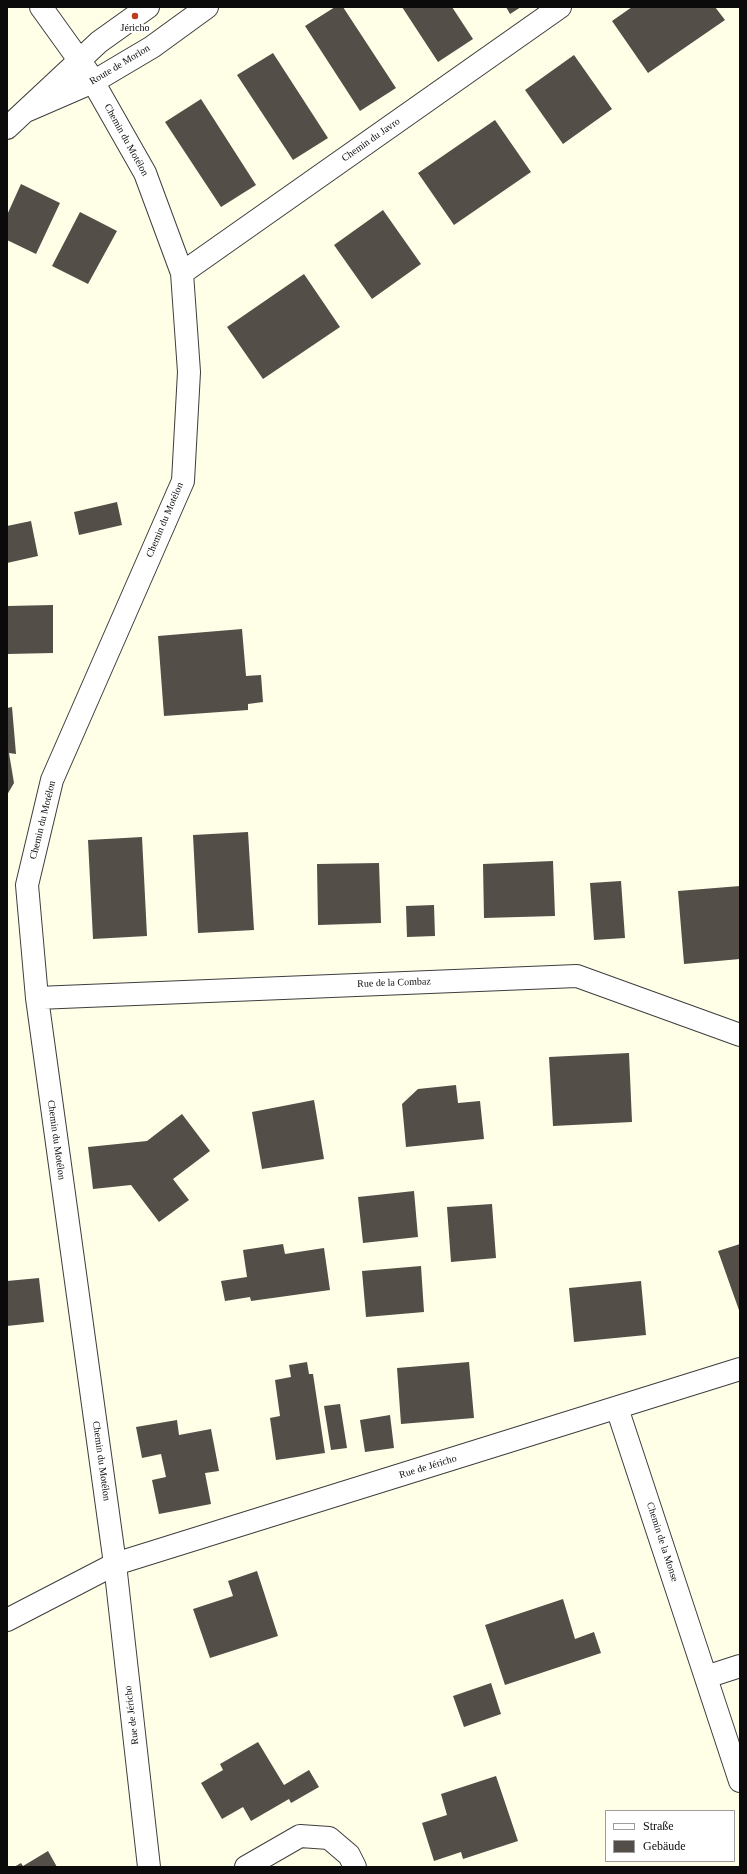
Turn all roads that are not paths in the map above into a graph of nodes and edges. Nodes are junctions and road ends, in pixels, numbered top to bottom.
1 (41, 7) edge
2 (148, 7) edge
3 (207, 7) edge
4 (560, 7) edge
5 (86, 71) junction
6 (7, 128) edge
7 (182, 273) junction
8 (37, 998) junction
9 (740, 1035) edge
10 (740, 1369) edge
11 (617, 1408) junction
12 (115, 1564) junction
13 (7, 1620) edge
14 (740, 1666) edge
15 (706, 1677) junction
16 (740, 1781) edge
17 (150, 1867) edge
18 (246, 1867) edge
19 (355, 1867) edge

1 - 5 street, Chemin du Motélon
2 - 5 street, Route de Morlon
3 - 5 street, Route de Morlon
4 - 7 street, Chemin du Javro
5 - 6 street, Route de Morlon
5 - 7 street, Chemin du Motélon
7 - 8 street, Chemin du Motélon
8 - 9 street, Rue de la Combaz
8 - 12 street, Chemin du Motélon
10 - 11 street, Rue de Jéricho
11 - 12 street, Rue de Jéricho
11 - 15 street, Chemin de la Monse
12 - 13 street, Rue de Jéricho
12 - 17 street, Rue de Jéricho
14 - 15 street
15 - 16 street, Chemin de la Monse
18 - 19 street

